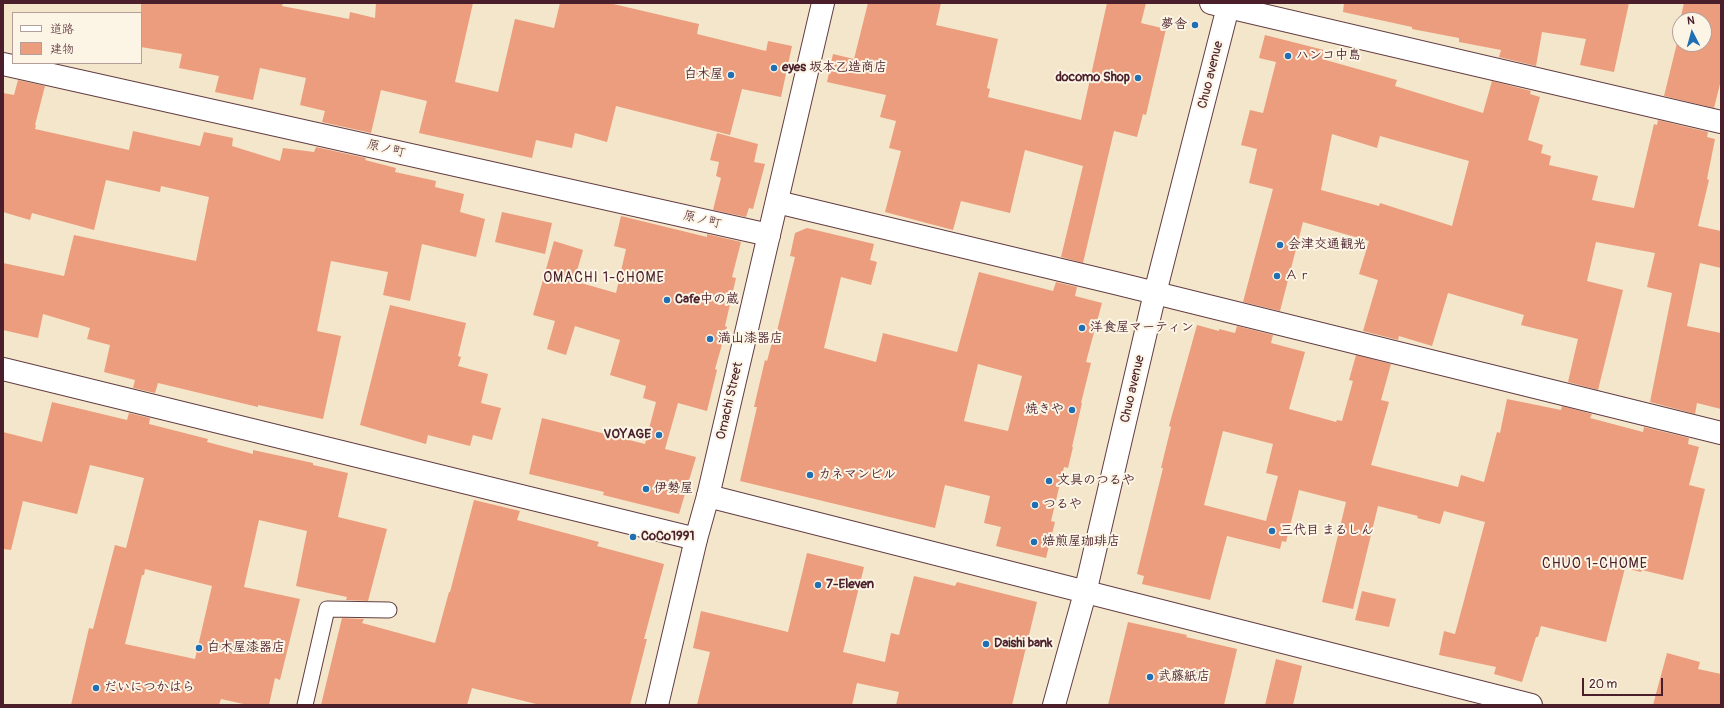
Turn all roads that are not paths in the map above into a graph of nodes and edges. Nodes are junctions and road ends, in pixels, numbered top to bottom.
1 (823, 3) edge
2 (1223, 4) edge
3 (3, 64) edge
4 (1721, 122) edge
5 (777, 202) junction
6 (769, 235) junction
7 (1155, 293) junction
8 (3, 369) edge
9 (1721, 433) edge
10 (708, 496) junction
11 (696, 538) junction
12 (1085, 593) junction
13 (389, 610) dead end
14 (305, 705) edge
15 (657, 705) edge
16 (1054, 705) edge
17 (1531, 705) edge

1 - 5 main road, Omachi Street
2 - 4 main road
2 - 7 main road, Chuo avenue
3 - 6 main road, 原ノ町
5 - 6 main road, Omachi Street
5 - 7 main road
6 - 10 main road, Omachi Street
7 - 9 main road
7 - 12 main road, Chuo avenue
8 - 11 main road
10 - 11 main road, Omachi Street
10 - 12 main road
11 - 15 main road, Omachi Street
12 - 16 main road, Chuo avenue
12 - 17 main road
13 - 14 lane

